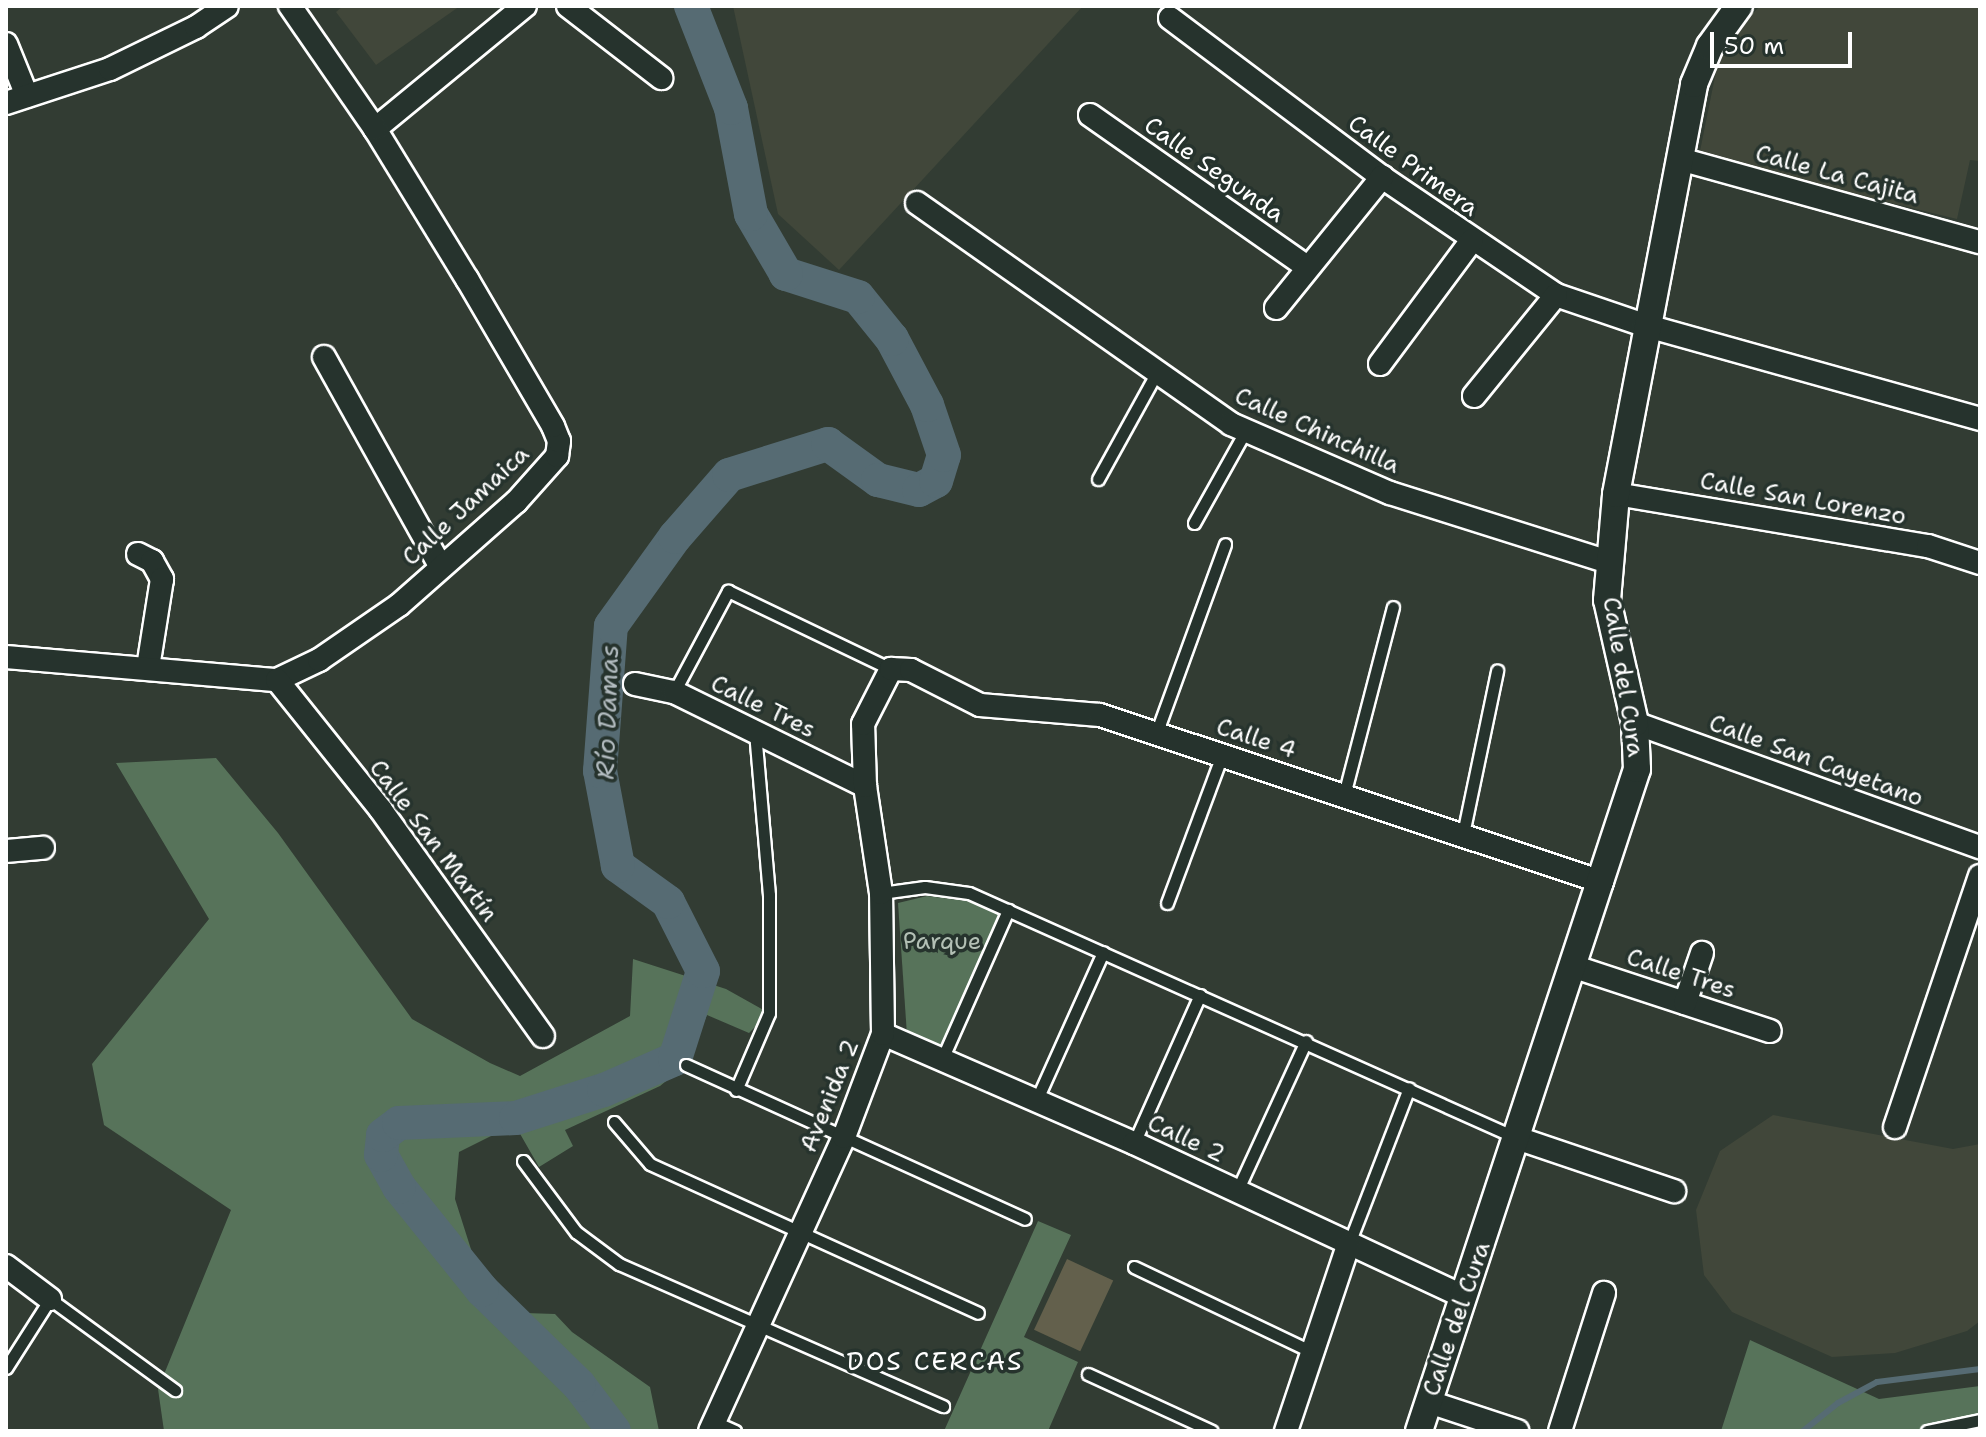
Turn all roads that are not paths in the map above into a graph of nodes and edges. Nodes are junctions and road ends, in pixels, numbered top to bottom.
1 (227, 6) edge
2 (290, 6) edge
3 (525, 6) edge
4 (568, 6) edge
5 (1728, 10) edge
6 (1170, 18) dead end
7 (6, 44) edge
8 (661, 78) dead end
9 (16, 100) edge
10 (1090, 115) dead end
11 (375, 129) junction
12 (1680, 159) junction
13 (1382, 177) junction
14 (917, 203) dead end
15 (1472, 240) junction
16 (1980, 242) edge
17 (1307, 267) junction
18 (1556, 295) junction
19 (1276, 308) dead end
20 (1644, 325) junction
21 (324, 357) dead end
22 (1380, 364) dead end
23 (1156, 374) junction
24 (1474, 396) dead end
25 (1980, 419) edge
26 (1246, 430) junction
27 (1098, 479) dead end
28 (1616, 494) junction
29 (1194, 523) dead end
30 (1225, 544) dead end
31 (138, 554) dead end
32 (1609, 562) junction
33 (1980, 563) edge
34 (441, 567) junction
35 (1393, 607) dead end
36 (6, 657) edge
37 (148, 667) junction
38 (891, 669) junction
39 (1497, 671) dead end
40 (277, 680) junction
41 (635, 684) dead end
42 (674, 692) junction
43 (1635, 723) junction
44 (755, 731) junction
45 (1156, 734) junction
46 (1222, 755) junction
47 (865, 786) junction
48 (1344, 795) junction
49 (1463, 834) junction
50 (1980, 847) edge
51 (43, 848) dead end
52 (6, 851) edge
53 (1980, 876) edge
54 (1602, 882) junction
55 (881, 893) junction
56 (1167, 903) dead end
57 (1008, 910) junction
58 (1103, 952) junction
59 (1702, 953) dead end
60 (1575, 967) junction
61 (1200, 995) junction
62 (1685, 1003) junction
63 (1770, 1031) dead end
64 (883, 1034) junction
65 (543, 1036) dead end
66 (1306, 1041) junction
67 (943, 1057) junction
68 (686, 1065) dead end
69 (1409, 1088) junction
70 (736, 1090) junction
71 (1037, 1099) junction
72 (614, 1122) dead end
73 (1895, 1127) dead end
74 (844, 1137) junction
75 (1517, 1138) junction
76 (1134, 1143) junction
77 (523, 1161) dead end
78 (1237, 1191) junction
79 (1674, 1191) dead end
80 (1025, 1219) dead end
81 (799, 1234) junction
82 (1348, 1246) junction
83 (6, 1266) edge
84 (1134, 1267) dead end
85 (1604, 1293) dead end
86 (1464, 1297) junction
87 (50, 1299) junction
88 (978, 1313) dead end
89 (759, 1326) junction
90 (1312, 1352) junction
91 (6, 1368) edge
92 (1088, 1374) dead end
93 (175, 1390) dead end
94 (1429, 1402) junction
95 (943, 1406) dead end
96 (1980, 1420) edge
97 (720, 1428) edge
98 (1212, 1431) edge
99 (1286, 1431) edge
100 (1419, 1431) edge
101 (1517, 1431) edge
102 (1560, 1431) edge
103 (1927, 1431) edge

1 - 9 street
2 - 11 street, Calle Jamaica
3 - 11 street
4 - 8 street
5 - 12 street, Calle del Cura
6 - 13 street, Calle Primera
7 - 9 street
10 - 17 street, Calle Segunda
11 - 34 street, Calle Jamaica
12 - 16 street, Calle La Cajita
12 - 20 street, Calle del Cura
13 - 15 street, Calle Primera
13 - 17 street
14 - 23 street, Calle Chinchilla
15 - 18 street, Calle Primera
15 - 22 street
17 - 19 street
18 - 20 street, Calle Primera
18 - 24 street
20 - 25 street
20 - 28 street, Calle del Cura
21 - 34 street
23 - 26 street, Calle Chinchilla
23 - 27 lane
26 - 29 lane
26 - 32 street, Calle Chinchilla
28 - 32 street, Calle del Cura
28 - 33 street, Calle San Lorenzo
30 - 45 lane
31 - 37 street
32 - 43 street, Calle del Cura
34 - 40 street, Calle Jamaica
35 - 48 lane
36 - 37 street
37 - 40 street
38 - 42 lane
38 - 45 street, Calle 4
38 - 47 street, Avenida 2
39 - 49 lane
40 - 65 street, Calle San Martín
41 - 42 street, Calle Tres
42 - 44 street, Calle Tres
43 - 50 street, Calle San Cayetano
43 - 54 street, Calle del Cura
44 - 47 street, Calle Tres
44 - 70 lane
45 - 46 street, Calle 4
46 - 48 street, Calle 4
46 - 56 lane
47 - 55 street, Avenida 2
48 - 49 street, Calle 4
49 - 54 street, Calle 4
51 - 52 street
53 - 73 street
54 - 60 street, Calle del Cura
55 - 57 lane
55 - 64 street, Avenida 2
57 - 58 lane
57 - 67 lane
58 - 61 lane
58 - 71 lane
59 - 62 street
60 - 62 street, Calle Tres
60 - 75 street, Calle del Cura
61 - 66 lane
61 - 76 lane
62 - 63 street, Calle Tres
64 - 67 street, Calle 2
64 - 74 street, Avenida 2
66 - 69 lane
66 - 78 lane
67 - 71 street, Calle 2
68 - 70 lane
69 - 75 lane
69 - 82 lane
70 - 74 lane
71 - 76 street, Calle 2
72 - 81 lane
74 - 80 lane
74 - 81 street, Avenida 2
75 - 79 street
75 - 86 street, Calle del Cura
76 - 78 street, Calle 2
77 - 89 lane
78 - 82 street, Calle 2
81 - 88 lane
81 - 89 street, Avenida 2
82 - 86 street, Calle 2
82 - 90 street
83 - 87 street
84 - 90 lane
85 - 102 street
86 - 94 street, Calle del Cura
87 - 91 lane
87 - 93 lane
89 - 95 lane
89 - 97 street, Avenida 2
90 - 99 street
92 - 98 lane
94 - 100 street, Calle del Cura
94 - 101 street
96 - 103 lane

